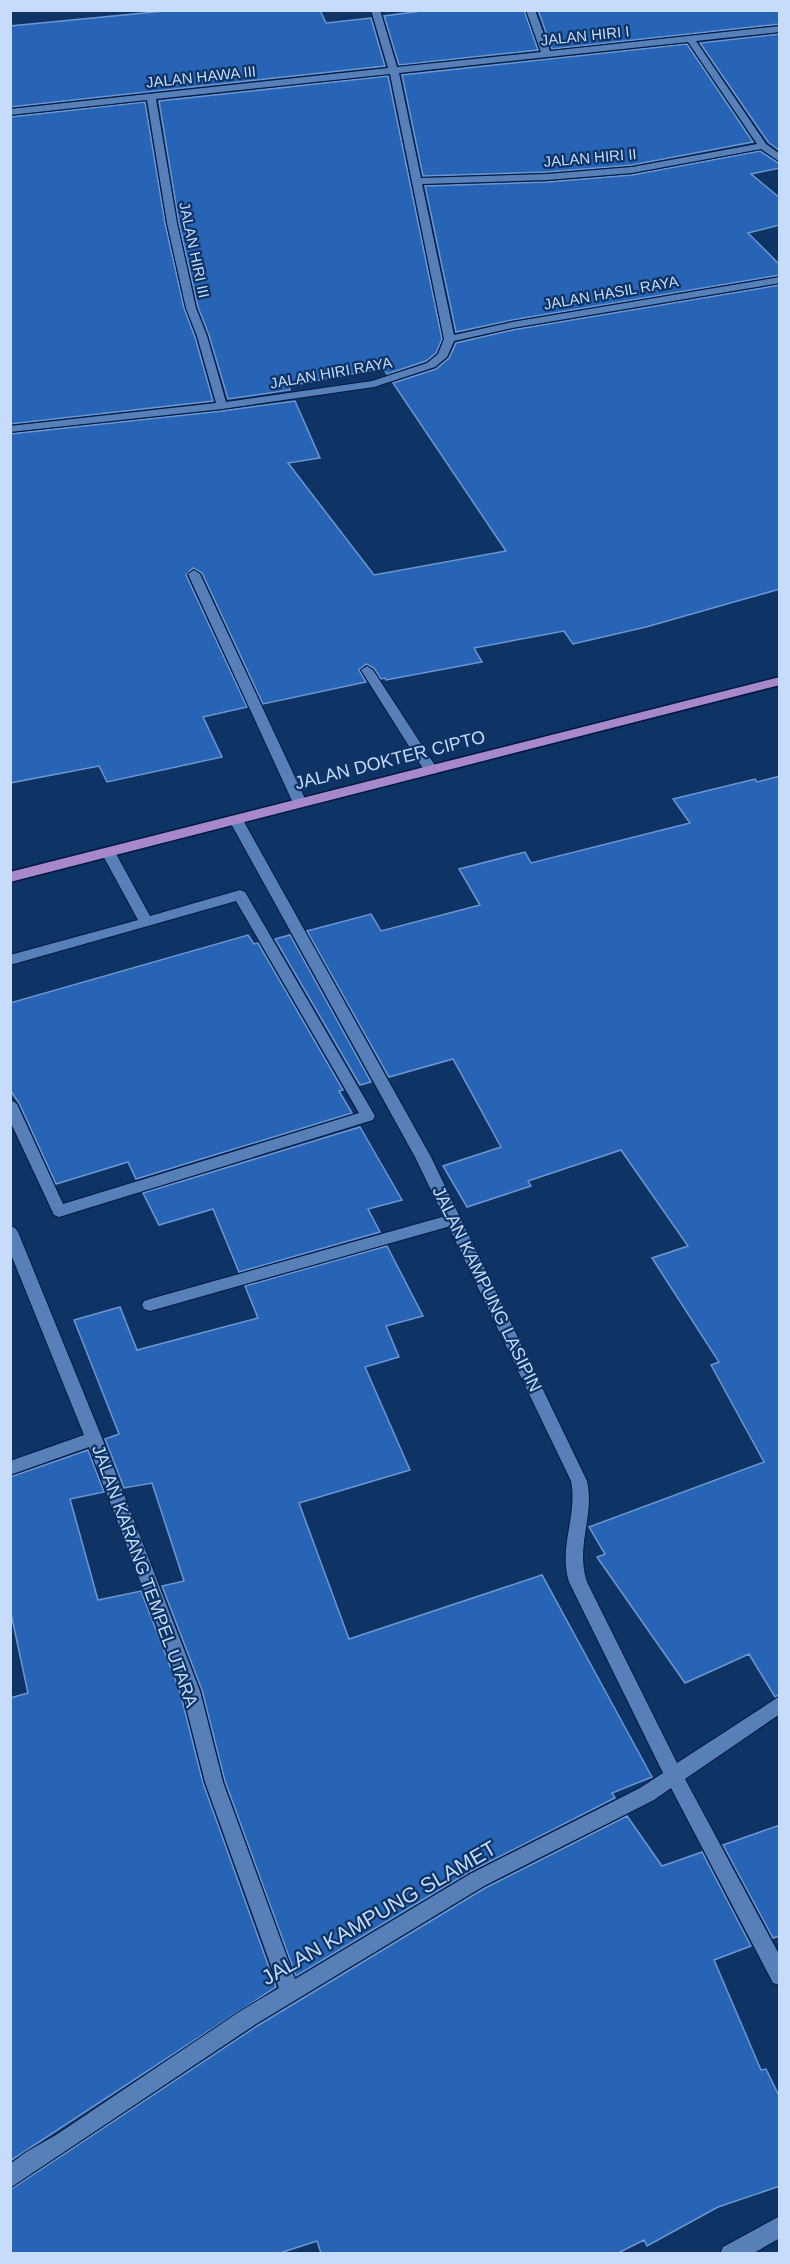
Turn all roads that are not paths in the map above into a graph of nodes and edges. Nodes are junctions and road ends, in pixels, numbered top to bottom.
1 (375, 10) edge
2 (530, 10) edge
3 (780, 29) edge
4 (691, 40) junction
5 (546, 54) junction
6 (394, 72) junction
7 (150, 97) junction
8 (10, 112) edge
9 (763, 146) junction
10 (780, 159) edge
11 (417, 181) junction
12 (780, 280) edge
13 (449, 339) junction
14 (222, 406) junction
15 (10, 429) edge
16 (194, 574) dead end
17 (368, 670) dead end
18 (780, 681) edge
19 (430, 770) junction
20 (300, 803) junction
21 (236, 820) junction
22 (108, 852) junction
23 (10, 877) edge
24 (146, 922) junction
25 (10, 960) edge
26 (10, 1104) edge
27 (453, 1220) junction
28 (10, 1232) edge
29 (150, 1305) dead end
30 (94, 1438) junction
31 (10, 1468) edge
32 (780, 1704) edge
33 (674, 1776) junction
34 (780, 1976) edge
35 (290, 1992) junction
36 (10, 2178) edge
37 (780, 2226) edge
38 (730, 2253) edge

1 - 6 street
2 - 5 street
3 - 4 street, JALAN HIRI I
4 - 5 street, JALAN HIRI I
4 - 9 street
5 - 6 street, JALAN HIRI I
6 - 7 street, JALAN HAWA III
6 - 11 street
7 - 8 street, JALAN HAWA III
7 - 14 street, JALAN HIRI III
9 - 10 street
9 - 11 street, JALAN HIRI II
11 - 13 street
12 - 13 street, JALAN HASIL RAYA
13 - 14 street, JALAN HIRI RAYA
14 - 15 street, JALAN HIRI RAYA
16 - 20 street
17 - 19 street
18 - 19 highway, JALAN DOKTER CIPTO
19 - 20 highway, JALAN DOKTER CIPTO
20 - 21 highway, JALAN DOKTER CIPTO
21 - 22 highway, JALAN DOKTER CIPTO
21 - 27 street, JALAN KAMPUNG LASIPIN
22 - 23 highway, JALAN DOKTER CIPTO
22 - 24 street
24 - 25 street
24 - 26 street
27 - 29 street
27 - 33 street, JALAN KAMPUNG LASIPIN
28 - 30 street, JALAN KARANG TEMPEL UTARA
30 - 31 street
30 - 35 street, JALAN KARANG TEMPEL UTARA
32 - 33 street, JALAN KAMPUNG SLAMET
33 - 34 street, JALAN KAMPUNG LASIPIN
33 - 35 street, JALAN KAMPUNG SLAMET
35 - 36 street, JALAN KAMPUNG SLAMET
37 - 38 street

